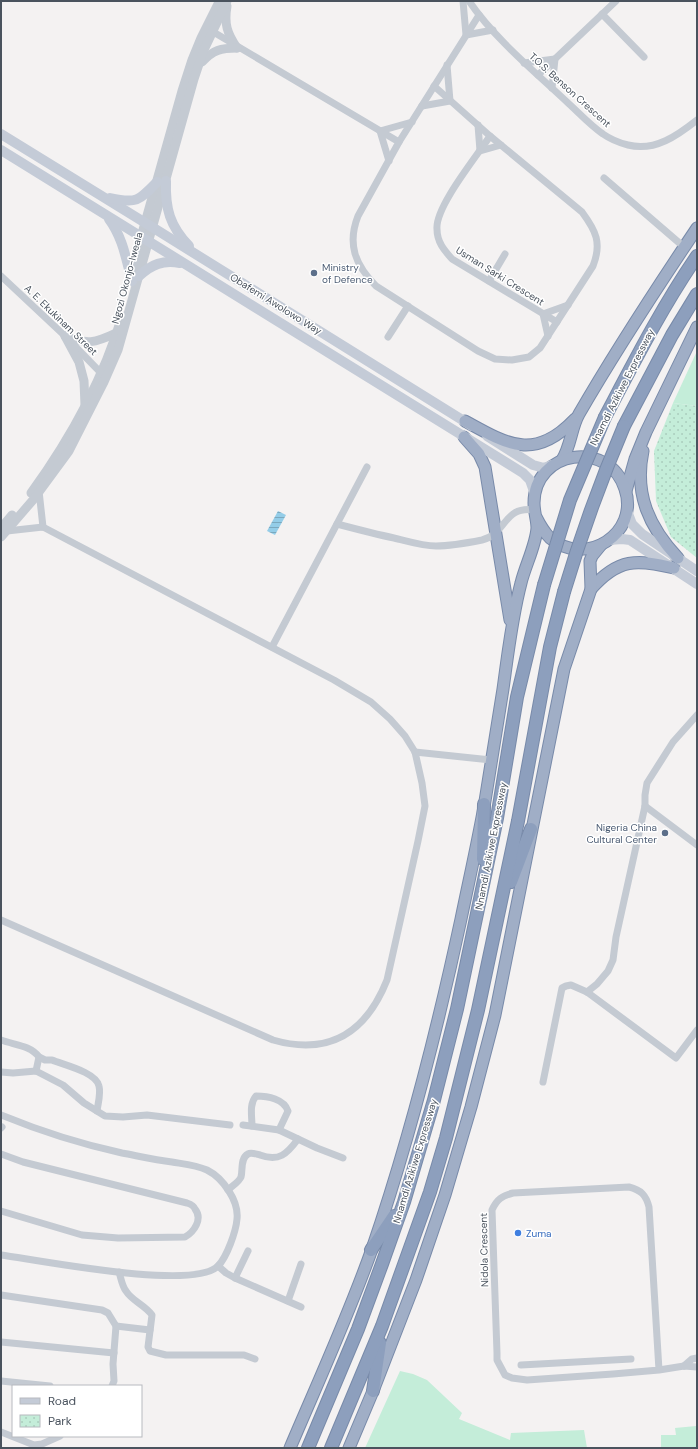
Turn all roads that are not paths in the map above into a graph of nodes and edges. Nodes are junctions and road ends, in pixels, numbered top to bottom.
1 (220, 1) edge
2 (227, 1) edge
3 (463, 1) edge
4 (470, 1) edge
5 (616, 1) edge
6 (602, 14) junction
7 (479, 15) junction
8 (209, 30) junction
9 (493, 30) junction
10 (466, 35) junction
11 (238, 48) junction
12 (644, 57) dead end
13 (555, 58) junction
14 (524, 63) junction
15 (447, 65) junction
16 (198, 67) junction
17 (538, 75) junction
18 (434, 86) junction
19 (552, 88) junction
20 (450, 101) junction
21 (422, 106) junction
22 (697, 120) edge
23 (412, 122) junction
24 (478, 125) junction
25 (380, 131) junction
26 (1, 134) edge
27 (490, 136) junction
28 (399, 142) junction
29 (501, 145) junction
30 (1, 150) edge
31 (480, 151) junction
32 (389, 161) junction
33 (604, 178) dead end
34 (161, 182) junction
35 (102, 196) junction
36 (105, 215) junction
37 (149, 225) junction
38 (697, 228) edge
39 (145, 239) junction
40 (684, 247) junction
41 (505, 254) dead end
42 (197, 255) junction
43 (697, 256) edge
44 (184, 264) junction
45 (1, 276) edge
46 (135, 279) junction
47 (489, 281) junction
48 (697, 294) edge
49 (568, 305) junction
50 (408, 306) junction
51 (543, 314) junction
52 (558, 322) junction
53 (697, 327) edge
54 (116, 333) junction
55 (65, 336) junction
56 (548, 336) junction
57 (388, 337) dead end
58 (103, 375) junction
59 (85, 406) junction
60 (578, 416) junction
61 (465, 421) junction
62 (646, 432) junction
63 (464, 437) junction
64 (562, 460) junction
65 (552, 466) junction
66 (367, 468) dead end
67 (39, 491) junction
68 (626, 491) junction
69 (535, 494) junction
70 (627, 511) junction
71 (535, 513) junction
72 (337, 524) junction
73 (43, 527) junction
74 (3, 532) edge
75 (496, 533) junction
76 (605, 543) junction
77 (676, 563) junction
78 (697, 571) edge
79 (697, 584) edge
80 (591, 589) junction
81 (510, 641) junction
82 (272, 647) junction
83 (697, 715) edge
84 (415, 752) junction
85 (491, 760) junction
86 (484, 804) junction
87 (645, 806) junction
88 (531, 829) junction
89 (697, 845) edge
90 (482, 892) junction
91 (499, 915) junction
92 (1, 920) edge
93 (587, 992) junction
94 (697, 1030) edge
95 (1, 1040) edge
96 (39, 1057) junction
97 (36, 1071) junction
98 (1, 1072) edge
99 (543, 1082) dead end
100 (97, 1111) junction
101 (1, 1115) edge
102 (230, 1125) dead end
103 (243, 1125) dead end
104 (252, 1126) junction
105 (278, 1130) junction
106 (298, 1139) junction
107 (1, 1154) edge
108 (343, 1158) dead end
109 (228, 1190) junction
110 (404, 1202) junction
111 (1, 1211) edge
112 (371, 1250) junction
113 (248, 1251) dead end
114 (1, 1255) edge
115 (301, 1264) dead end
116 (218, 1266) junction
117 (119, 1272) junction
118 (235, 1278) junction
119 (1, 1295) edge
120 (288, 1301) junction
121 (300, 1307) dead end
122 (116, 1326) junction
123 (382, 1326) junction
124 (150, 1330) junction
125 (1, 1342) edge
126 (114, 1353) junction
127 (697, 1358) edge
128 (255, 1359) dead end
129 (631, 1359) dead end
130 (612, 1361) junction
131 (521, 1365) dead end
132 (541, 1365) junction
133 (684, 1366) junction
134 (697, 1367) edge
135 (659, 1370) junction
136 (614, 1374) junction
137 (541, 1378) junction
138 (1, 1381) edge
139 (40, 1385) edge
140 (112, 1385) edge
141 (373, 1392) junction
142 (1, 1432) edge
143 (12, 1436) edge
144 (14, 1437) edge
145 (58, 1437) edge
146 (290, 1448) edge
147 (308, 1448) edge
148 (331, 1448) edge
149 (349, 1448) edge

1 - 8 street, Ngozi Okonjo-Iweala
2 - 8 street, Ngozi Okonjo-Iweala
2 - 11 street
3 - 10 street
4 - 7 street, T.O.S. Benson Crescent
5 - 6 street
6 - 12 street
6 - 13 street
7 - 9 street, T.O.S. Benson Crescent
7 - 10 street
8 - 11 street
8 - 16 street, Ngozi Okonjo-Iweala
8 - 34 street, Ngozi Okonjo-Iweala
9 - 10 street
9 - 14 street, T.O.S. Benson Crescent
10 - 15 street
11 - 16 street
11 - 25 street
13 - 14 street
13 - 17 street
13 - 19 street
14 - 17 street, T.O.S. Benson Crescent
15 - 18 street
15 - 20 street
16 - 34 street, Ngozi Okonjo-Iweala
17 - 19 street, T.O.S. Benson Crescent
18 - 20 street
18 - 21 street
19 - 22 street, T.O.S. Benson Crescent
20 - 21 street
20 - 24 street
21 - 23 street
23 - 25 street
23 - 28 street
24 - 27 street
24 - 31 street
25 - 28 street
25 - 32 street
26 - 35 main road, Obafemi Awolowo Way
27 - 29 street
27 - 31 street, Usman Sarki Crescent
28 - 32 street
29 - 31 street
29 - 49 street
30 - 36 main road, Obafemi Awolowo Way
31 - 47 street, Usman Sarki Crescent
32 - 50 street
33 - 40 street
34 - 35 main road
34 - 37 street, Ngozi Okonjo-Iweala
34 - 42 main road
35 - 37 main road, Obafemi Awolowo Way
36 - 39 main road, Obafemi Awolowo Way
36 - 46 main road
37 - 39 street, Ngozi Okonjo-Iweala
37 - 42 main road, Obafemi Awolowo Way
38 - 40 highway, Nnamdi Azikiwe Expressway
39 - 44 main road, Obafemi Awolowo Way
39 - 46 street, Ngozi Okonjo-Iweala
40 - 60 highway, Nnamdi Azikiwe Expressway
41 - 47 street
42 - 61 main road, Obafemi Awolowo Way
43 - 90 highway, Nnamdi Azikiwe Expressway, bridge
44 - 46 main road
44 - 63 main road, Obafemi Awolowo Way
45 - 55 street, A. E. Ekukinam Street
46 - 54 street, Ngozi Okonjo-Iweala
46 - 58 street, Ngozi Okonjo-Iweala
47 - 51 street, Usman Sarki Crescent
48 - 91 highway, Nnamdi Azikiwe Expressway, bridge
49 - 51 street
49 - 52 street
50 - 56 street
50 - 57 street
51 - 52 street, Usman Sarki Crescent
51 - 56 street
52 - 56 street
53 - 62 highway
54 - 55 street
54 - 58 street, Ngozi Okonjo-Iweala
55 - 58 street, A. E. Ekukinam Street
55 - 59 street
58 - 59 street, Ngozi Okonjo-Iweala
58 - 67 street, Ngozi Okonjo-Iweala
59 - 74 street, Ngozi Okonjo-Iweala
60 - 61 highway
60 - 64 highway, Nnamdi Azikiwe Expressway
61 - 65 main road, Obafemi Awolowo Way
62 - 68 highway
62 - 77 highway
63 - 69 main road, Obafemi Awolowo Way
63 - 75 highway
64 - 65 highway
64 - 68 highway
65 - 69 highway
66 - 72 street
67 - 73 street
67 - 74 street, Ngozi Okonjo-Iweala
68 - 70 highway
69 - 71 highway
70 - 76 highway
70 - 77 main road
71 - 75 street
71 - 76 highway
71 - 81 highway, Nnamdi Azikiwe Expressway
72 - 75 street
72 - 82 street
73 - 74 street
73 - 82 street
75 - 81 highway
76 - 77 main road
76 - 80 highway
77 - 78 main road
77 - 79 main road
77 - 80 highway
80 - 88 highway
81 - 85 highway, Nnamdi Azikiwe Expressway
82 - 84 street
83 - 87 street
84 - 85 street
84 - 92 street
85 - 86 highway, Nnamdi Azikiwe Expressway
86 - 90 highway
86 - 112 highway, Nnamdi Azikiwe Expressway
87 - 89 street
87 - 93 street
88 - 91 highway
88 - 141 highway
90 - 110 highway, Nnamdi Azikiwe Expressway
91 - 123 highway, Nnamdi Azikiwe Expressway
93 - 94 street
93 - 99 street
95 - 96 street
96 - 97 street
96 - 100 street
97 - 98 street
97 - 100 street
100 - 102 street
101 - 109 street
103 - 104 street
104 - 105 street
104 - 105 street
105 - 106 street
106 - 108 street
106 - 109 street
107 - 111 street
109 - 116 street
110 - 112 highway
110 - 147 highway, Nnamdi Azikiwe Expressway
112 - 146 highway, Nnamdi Azikiwe Expressway
113 - 118 street
114 - 117 street
115 - 120 street
116 - 117 street
116 - 118 street
117 - 124 street
118 - 120 street
119 - 122 street
120 - 121 street
122 - 124 street
122 - 126 street
123 - 141 highway
123 - 148 highway, Nnamdi Azikiwe Expressway
124 - 128 street
125 - 126 street
126 - 140 street
127 - 133 street
129 - 130 street
130 - 132 street
130 - 136 street
131 - 132 street
132 - 137 street
133 - 134 street
133 - 135 street, Nidola Crescent
135 - 136 street, Nidola Crescent
135 - 137 street, Nidola Crescent
136 - 137 street, Nidola Crescent
138 - 139 street
141 - 149 highway
142 - 143 street
144 - 145 street

